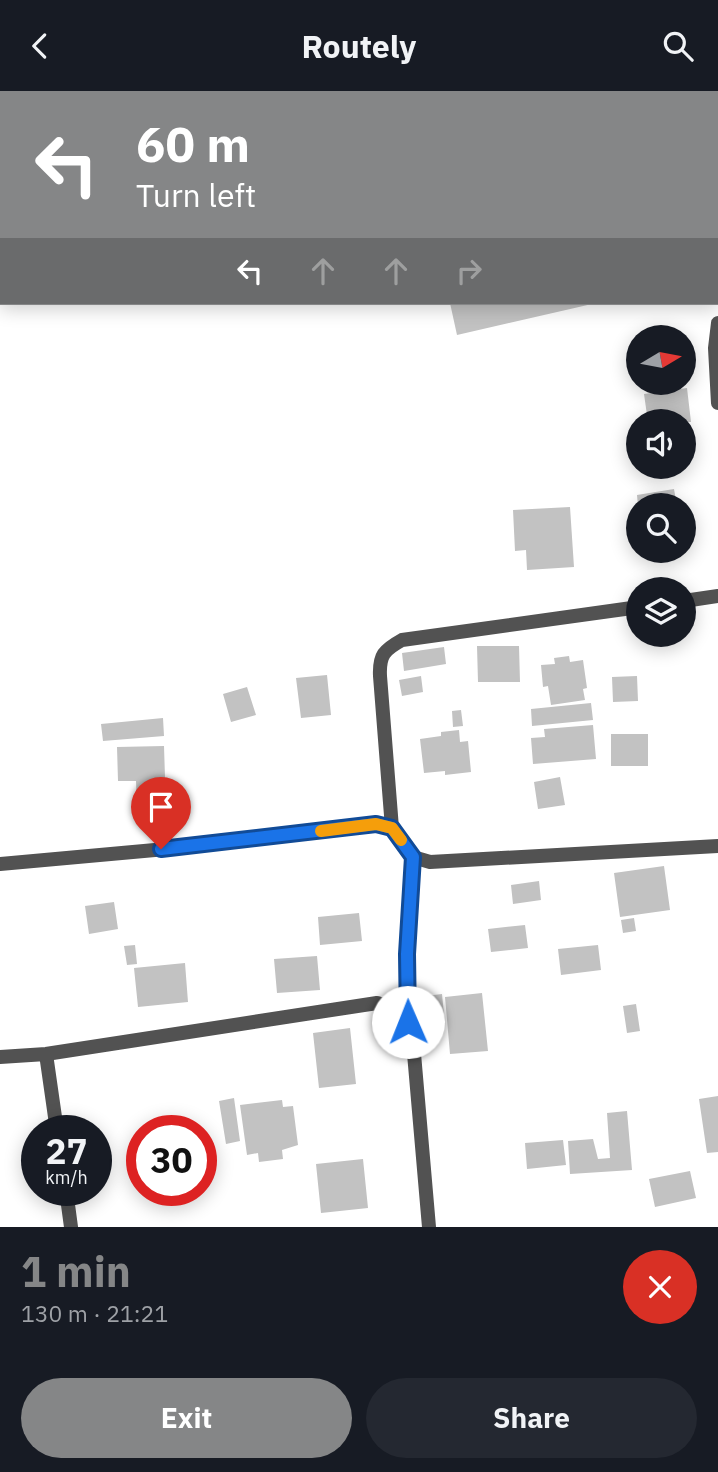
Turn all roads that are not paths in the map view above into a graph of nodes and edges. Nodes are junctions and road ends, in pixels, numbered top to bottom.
1 (718, 323) edge
2 (718, 403) edge
3 (718, 596) edge
4 (696, 599) edge
5 (626, 609) edge
6 (392, 828) junction
7 (718, 846) edge
8 (413, 857) junction
9 (0, 864) edge
10 (408, 1022) junction
11 (46, 1054) junction
12 (0, 1057) edge
13 (55, 1115) edge
14 (68, 1206) edge
15 (71, 1227) edge
16 (429, 1227) edge

1 - 2 street
3 - 4 street
5 - 6 street
6 - 8 street
6 - 9 street
7 - 8 street
8 - 10 street
10 - 11 street
10 - 16 street
11 - 12 street
11 - 13 street
14 - 15 street

